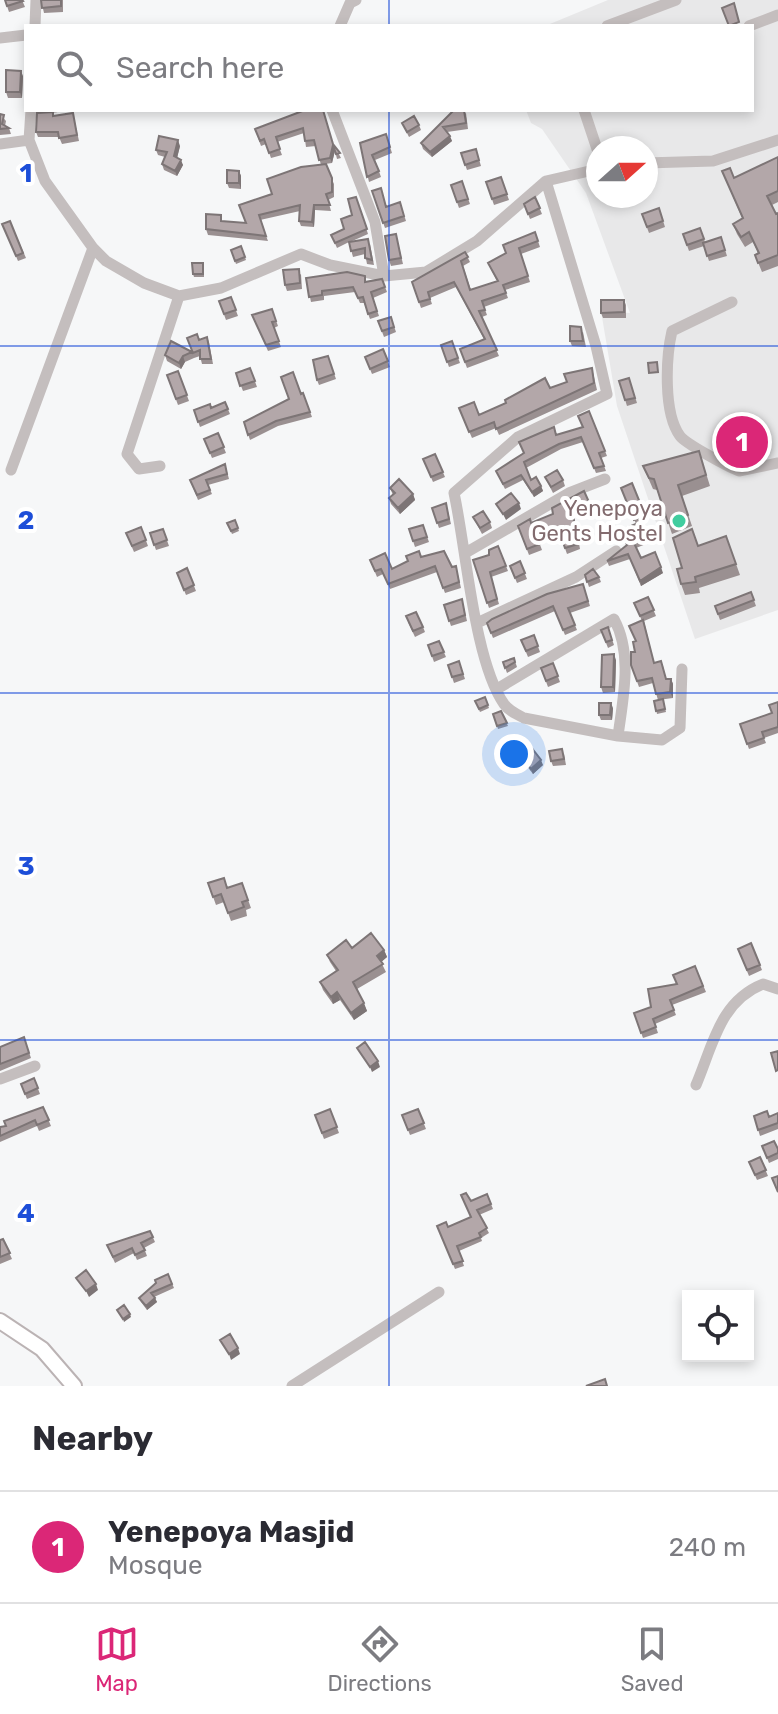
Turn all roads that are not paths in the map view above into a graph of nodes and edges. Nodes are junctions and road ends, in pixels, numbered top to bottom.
1 (36, 0) edge
2 (356, 0) edge
3 (676, 0) edge
4 (778, 15) edge
5 (35, 24) edge
6 (341, 24) edge
7 (612, 24) edge
8 (754, 24) edge
9 (24, 35) edge
10 (0, 38) edge
11 (31, 112) edge
12 (333, 112) edge
13 (585, 112) edge
14 (593, 136) edge
15 (29, 140) junction
16 (778, 140) edge
17 (0, 144) edge
18 (658, 163) edge
19 (586, 172) edge
20 (546, 181) junction
21 (93, 248) junction
22 (384, 276) junction
23 (179, 296) junction
24 (732, 302) dead end
25 (778, 463) edge
26 (160, 466) dead end
27 (11, 470) dead end
28 (605, 479) dead end
29 (616, 551) edge
30 (467, 552) junction
31 (477, 623) junction
32 (682, 669) dead end
33 (497, 689) junction
34 (618, 736) junction
35 (778, 989) edge
36 (35, 1066) dead end
37 (0, 1079) edge
38 (696, 1085) dead end
39 (439, 1292) dead end
40 (0, 1321) edge
41 (74, 1386) edge
42 (292, 1386) edge

1 - 5 street
2 - 6 street
3 - 7 street
4 - 8 street
9 - 10 street
11 - 15 street
12 - 22 street
13 - 14 street
15 - 17 street
15 - 21 street
16 - 18 street
19 - 20 street
20 - 22 street
20 - 30 street
21 - 23 street
21 - 27 street
22 - 23 street
23 - 26 street
24 - 25 street
28 - 30 street
29 - 31 street
30 - 31 street
31 - 33 street
32 - 34 street
33 - 34 street
33 - 34 street
35 - 38 street
36 - 37 street
39 - 42 street
40 - 41 main road

